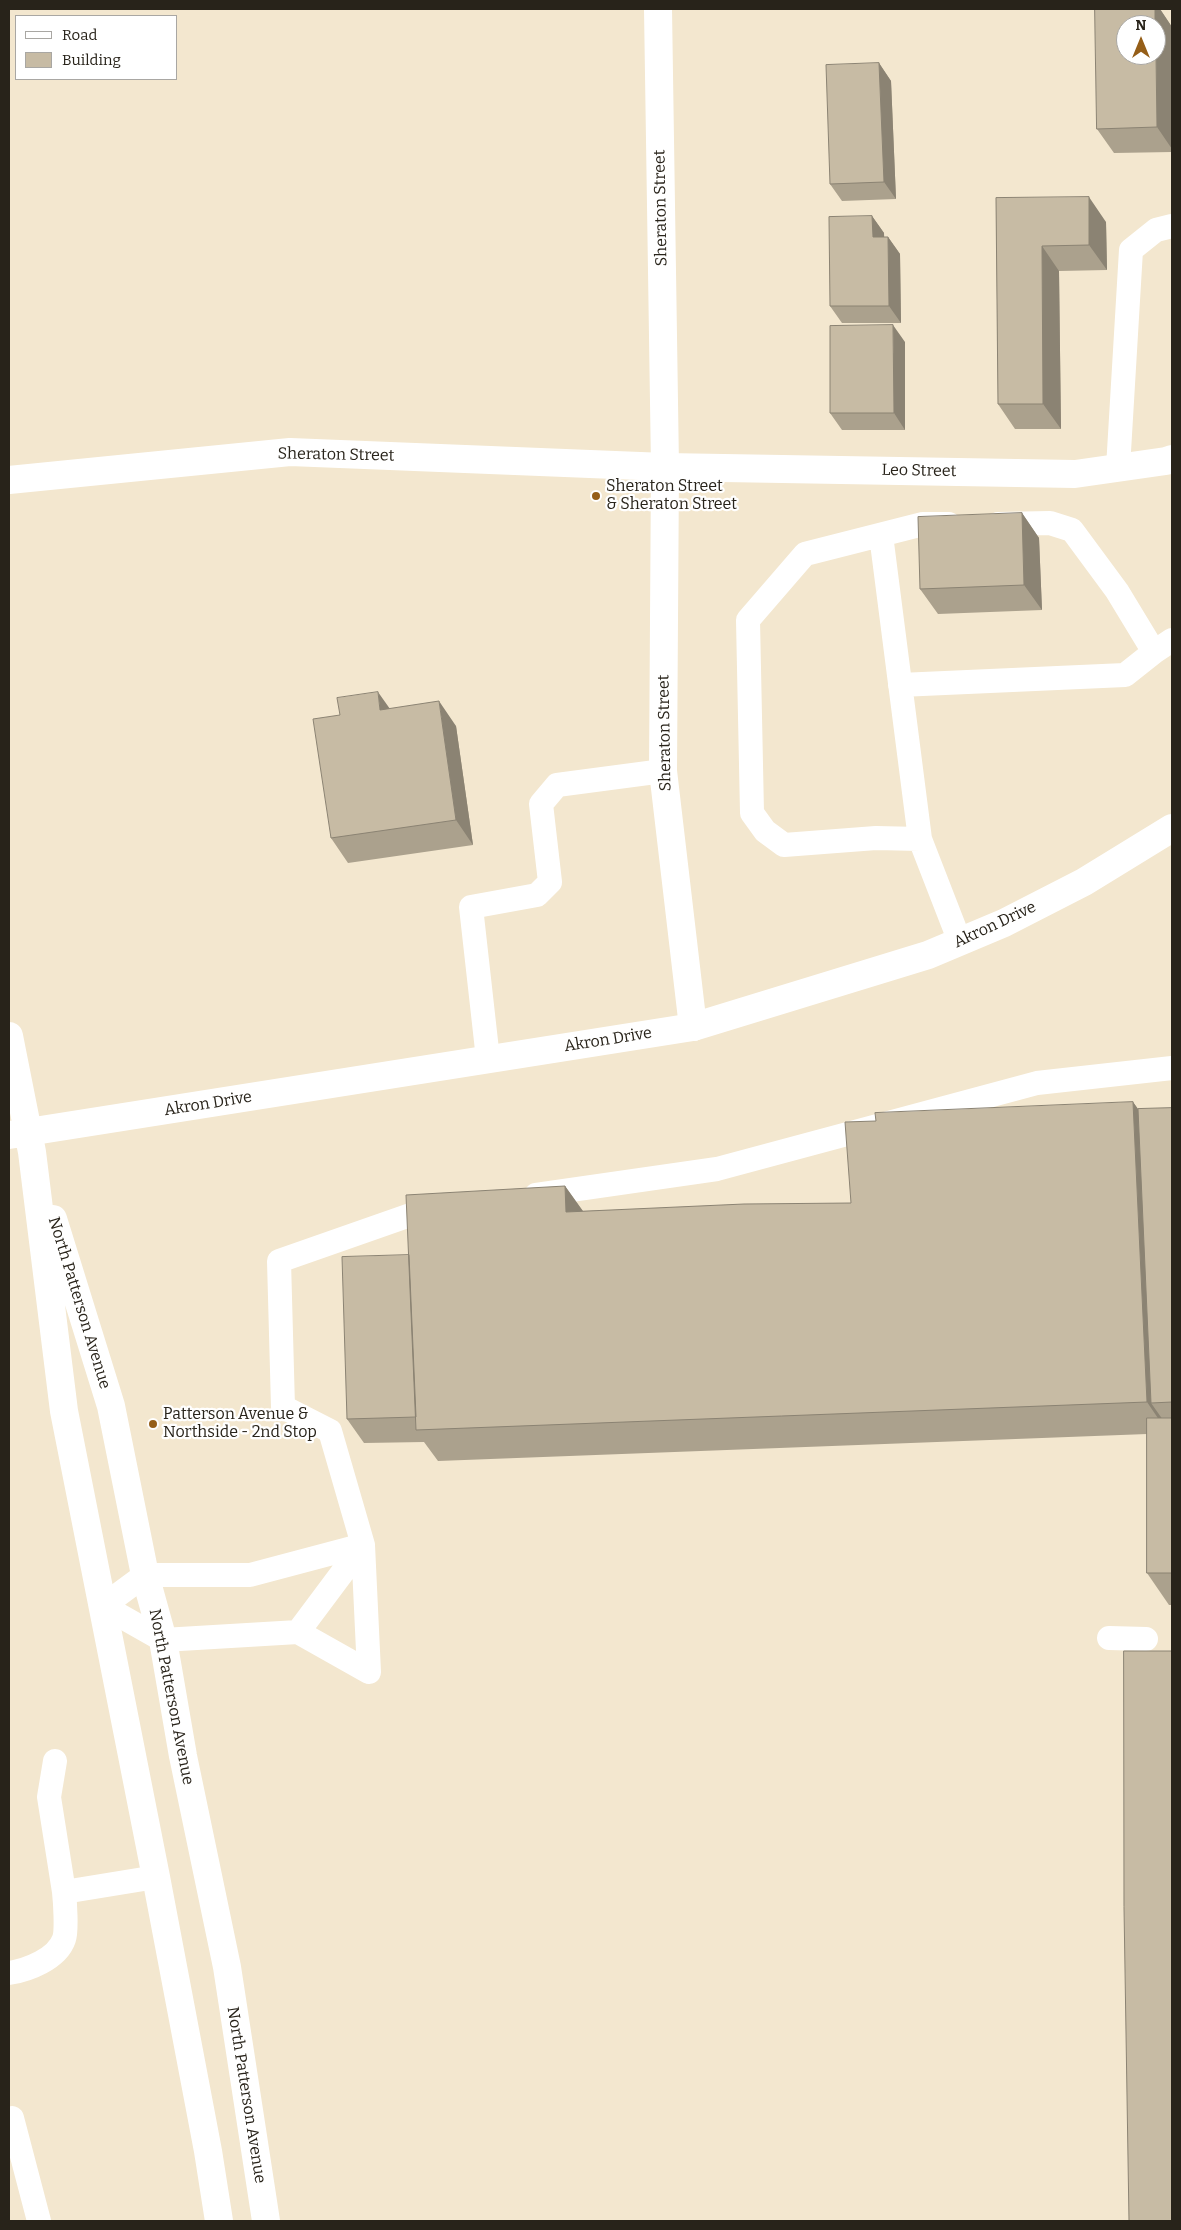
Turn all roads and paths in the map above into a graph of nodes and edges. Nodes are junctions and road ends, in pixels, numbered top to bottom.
1 (658, 9) edge
2 (1172, 226) edge
3 (1172, 458) edge
4 (665, 467) junction
5 (1118, 468) junction
6 (9, 480) edge
7 (881, 535) junction
8 (1163, 646) edge
9 (900, 685) junction
10 (663, 771) junction
11 (1172, 828) edge
12 (920, 839) junction
13 (960, 942) junction
14 (693, 1027) junction
15 (9, 1036) edge
16 (488, 1059) junction
17 (1172, 1068) edge
18 (9, 1136) edge
19 (32, 1152) junction
20 (513, 1199) edge
21 (464, 1206) edge
22 (363, 1545) junction
23 (145, 1575) junction
24 (103, 1606) junction
25 (298, 1632) junction
26 (1109, 1638) dead end
27 (1146, 1639) dead end
28 (163, 1640) junction
29 (54, 1761) dead end
30 (156, 1877) junction
31 (64, 1892) junction
32 (9, 1973) edge
33 (12, 2118) dead end
34 (39, 2221) edge
35 (219, 2221) edge
36 (266, 2221) edge

1 - 4 main road, Sheraton Street
2 - 5 lane
3 - 5 main road, Leo Street
4 - 5 main road, Leo Street
4 - 6 main road, Sheraton Street
4 - 10 main road, Sheraton Street
7 - 8 lane
7 - 9 lane
7 - 12 lane
8 - 9 lane
9 - 12 lane
10 - 14 main road, Sheraton Street
10 - 16 lane
11 - 13 main road, Akron Drive
12 - 13 lane
13 - 14 main road, Akron Drive
14 - 16 main road, Akron Drive
15 - 19 main road, North Patterson Avenue
16 - 18 main road, Akron Drive
17 - 20 lane
19 - 23 main road, North Patterson Avenue
19 - 24 main road, North Patterson Avenue
21 - 22 lane
22 - 23 lane
22 - 25 lane
22 - 25 lane
23 - 24 lane
23 - 28 main road, North Patterson Avenue
24 - 28 lane
24 - 30 main road, North Patterson Avenue
25 - 28 lane
26 - 27 lane
28 - 36 main road, North Patterson Avenue
29 - 31 lane
30 - 31 lane
30 - 35 main road, North Patterson Avenue
31 - 32 lane
33 - 34 lane

